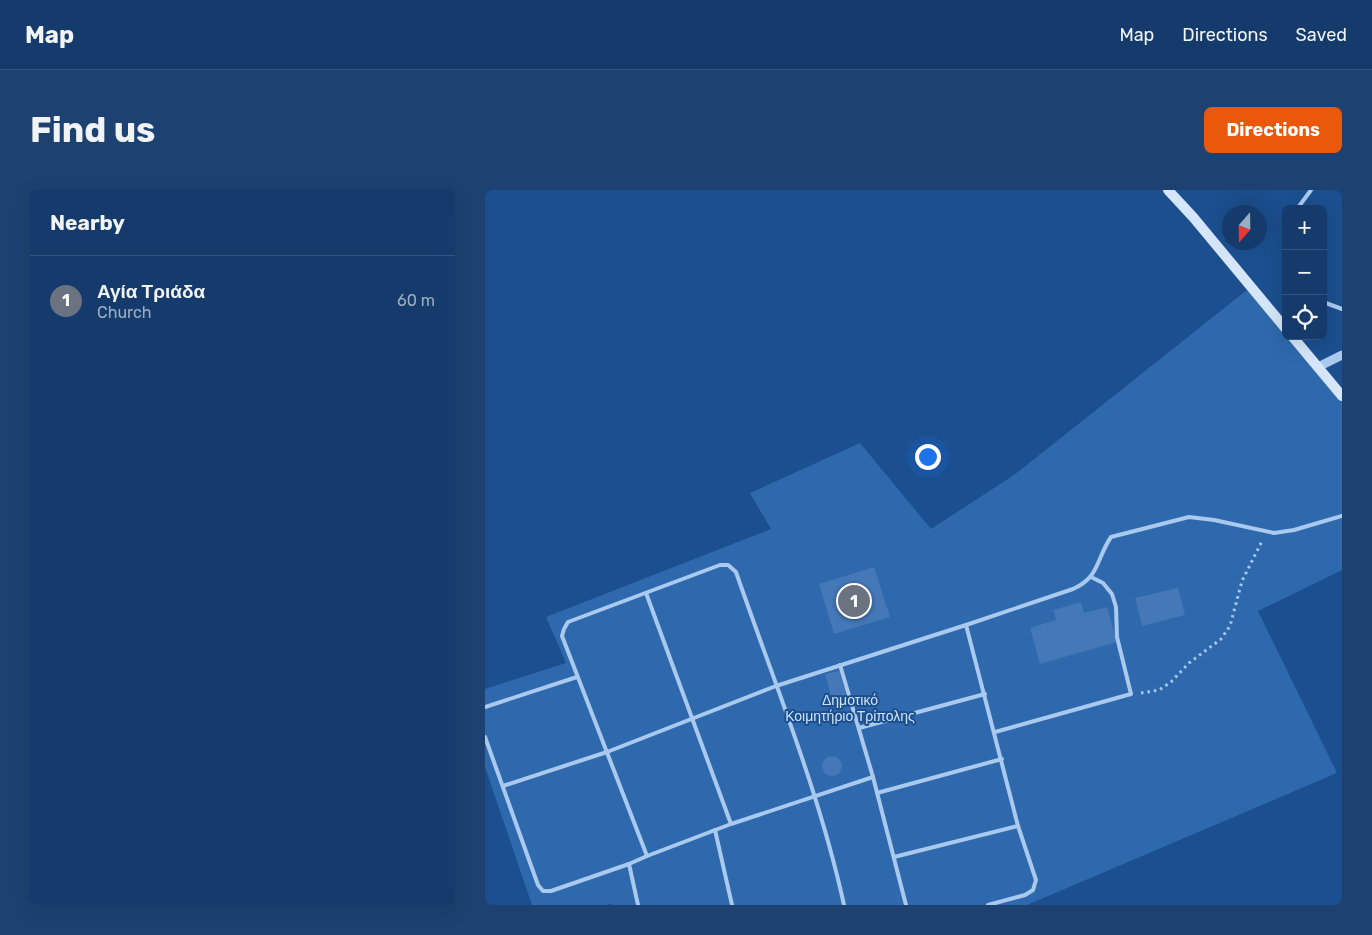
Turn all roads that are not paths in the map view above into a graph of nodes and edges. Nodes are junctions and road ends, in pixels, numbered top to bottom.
1 (1169, 190) edge
2 (1311, 190) edge
3 (1300, 205) edge
4 (1327, 303) edge
5 (1342, 309) edge
6 (1282, 324) edge
7 (1296, 340) edge
8 (1342, 355) edge
9 (1318, 367) junction
10 (1342, 396) edge
11 (1342, 516) edge
12 (1091, 577) junction
13 (646, 593) junction
14 (967, 625) junction
15 (840, 665) junction
16 (577, 677) junction
17 (776, 686) junction
18 (985, 694) junction
19 (485, 707) edge
20 (693, 718) junction
21 (859, 728) junction
22 (995, 732) junction
23 (485, 736) edge
24 (607, 752) junction
25 (1002, 758) junction
26 (873, 777) junction
27 (503, 786) junction
28 (877, 793) junction
29 (816, 797) junction
30 (731, 824) junction
31 (1018, 826) junction
32 (715, 830) junction
33 (647, 856) junction
34 (894, 857) junction
35 (629, 864) junction
36 (638, 905) edge
37 (732, 905) edge
38 (844, 905) edge
39 (906, 905) edge
40 (988, 905) edge

1 - 6 main road
2 - 3 lane
4 - 5 lane
7 - 9 main road
8 - 9 street
9 - 10 main road
11 - 12 lane
12 - 14 lane
12 - 22 lane
13 - 16 lane
13 - 17 lane
13 - 20 lane
14 - 15 lane
14 - 18 lane
15 - 17 lane
15 - 21 lane
16 - 19 lane
16 - 24 lane
17 - 20 lane
17 - 29 lane
18 - 21 lane
18 - 22 lane
20 - 24 lane
20 - 30 lane
21 - 26 lane
22 - 25 lane
23 - 27 lane
24 - 27 lane
24 - 33 lane
25 - 28 lane
25 - 31 lane
26 - 28 lane
26 - 29 lane
27 - 35 lane
28 - 34 lane
29 - 30 lane
29 - 38 lane
30 - 32 lane
31 - 34 lane
31 - 40 lane
32 - 33 lane
32 - 37 lane
33 - 35 lane
34 - 39 lane
35 - 36 lane

